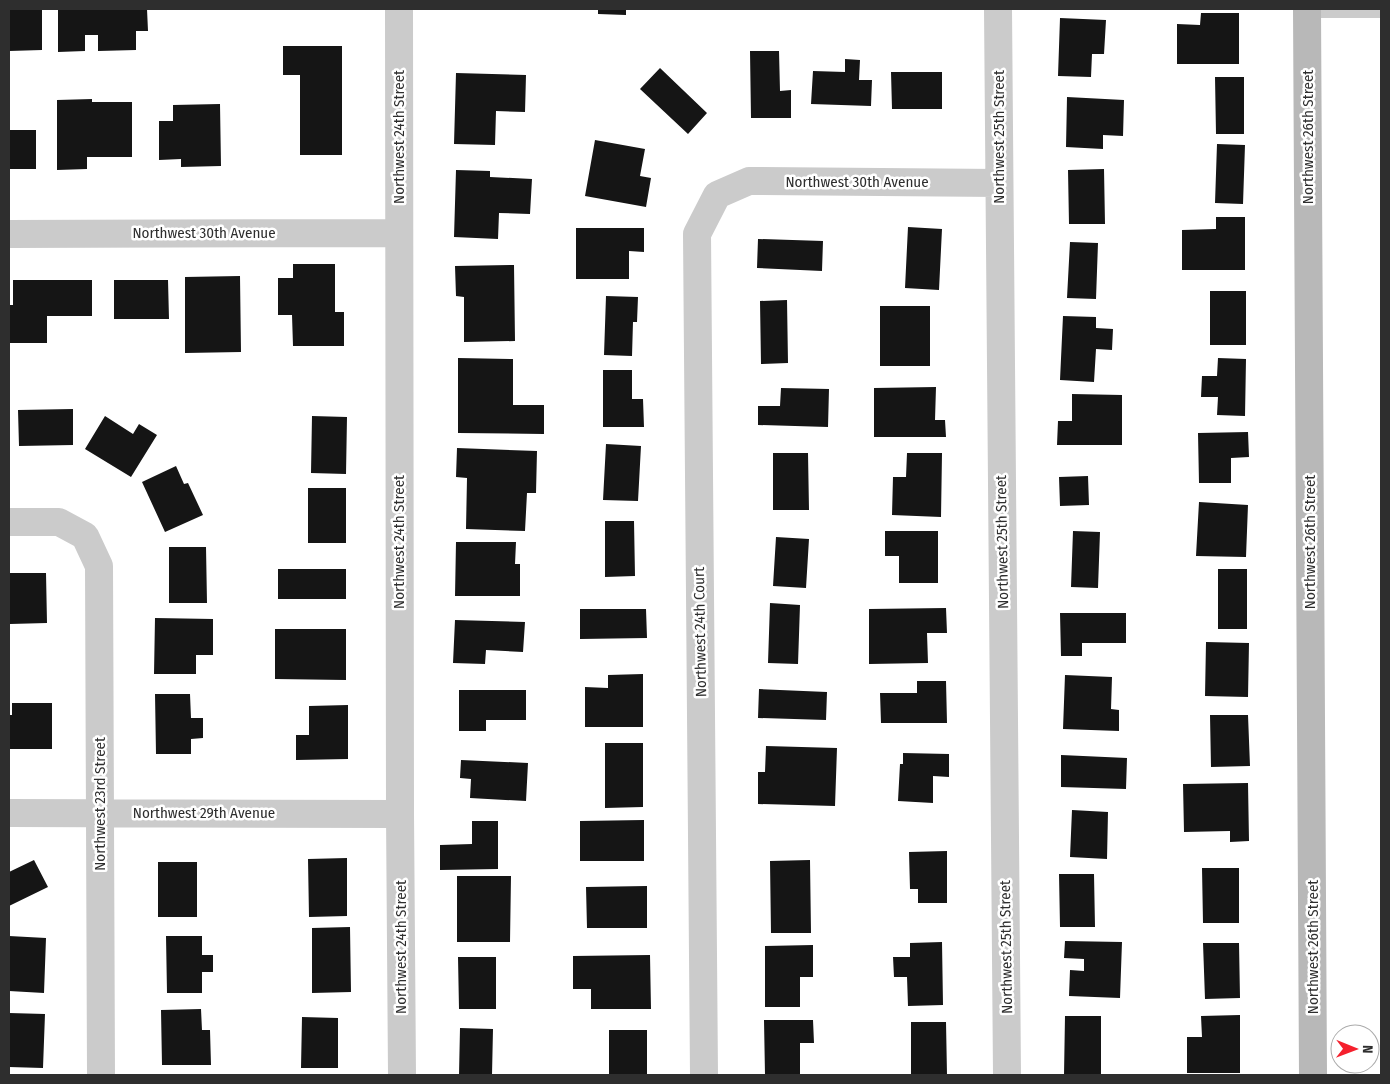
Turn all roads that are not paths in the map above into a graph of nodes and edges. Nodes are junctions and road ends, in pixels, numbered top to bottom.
1 (399, 9) edge
2 (998, 9) edge
3 (1307, 10) edge
4 (1375, 10) edge
5 (999, 184) junction
6 (718, 195) joint
7 (399, 232) junction
8 (9, 234) edge
9 (9, 522) edge
10 (9, 813) edge
11 (100, 813) junction
12 (400, 814) junction
13 (101, 1075) edge
14 (402, 1075) edge
15 (704, 1075) edge
16 (1007, 1075) edge
17 (1314, 1075) edge

1 - 7 street, Northwest 24th Street
2 - 5 street, Northwest 25th Street
3 - 4 lane
3 - 17 street, Northwest 26th Street
5 - 6 street, Northwest 30th Avenue
5 - 16 street, Northwest 25th Street
6 - 15 street, Northwest 24th Court
7 - 8 street, Northwest 30th Avenue
7 - 12 street, Northwest 24th Street
9 - 11 street, Northwest 23rd Street
10 - 11 street, Northwest 29th Avenue
11 - 12 street, Northwest 29th Avenue
11 - 13 street, Northwest 23rd Street
12 - 14 street, Northwest 24th Street

